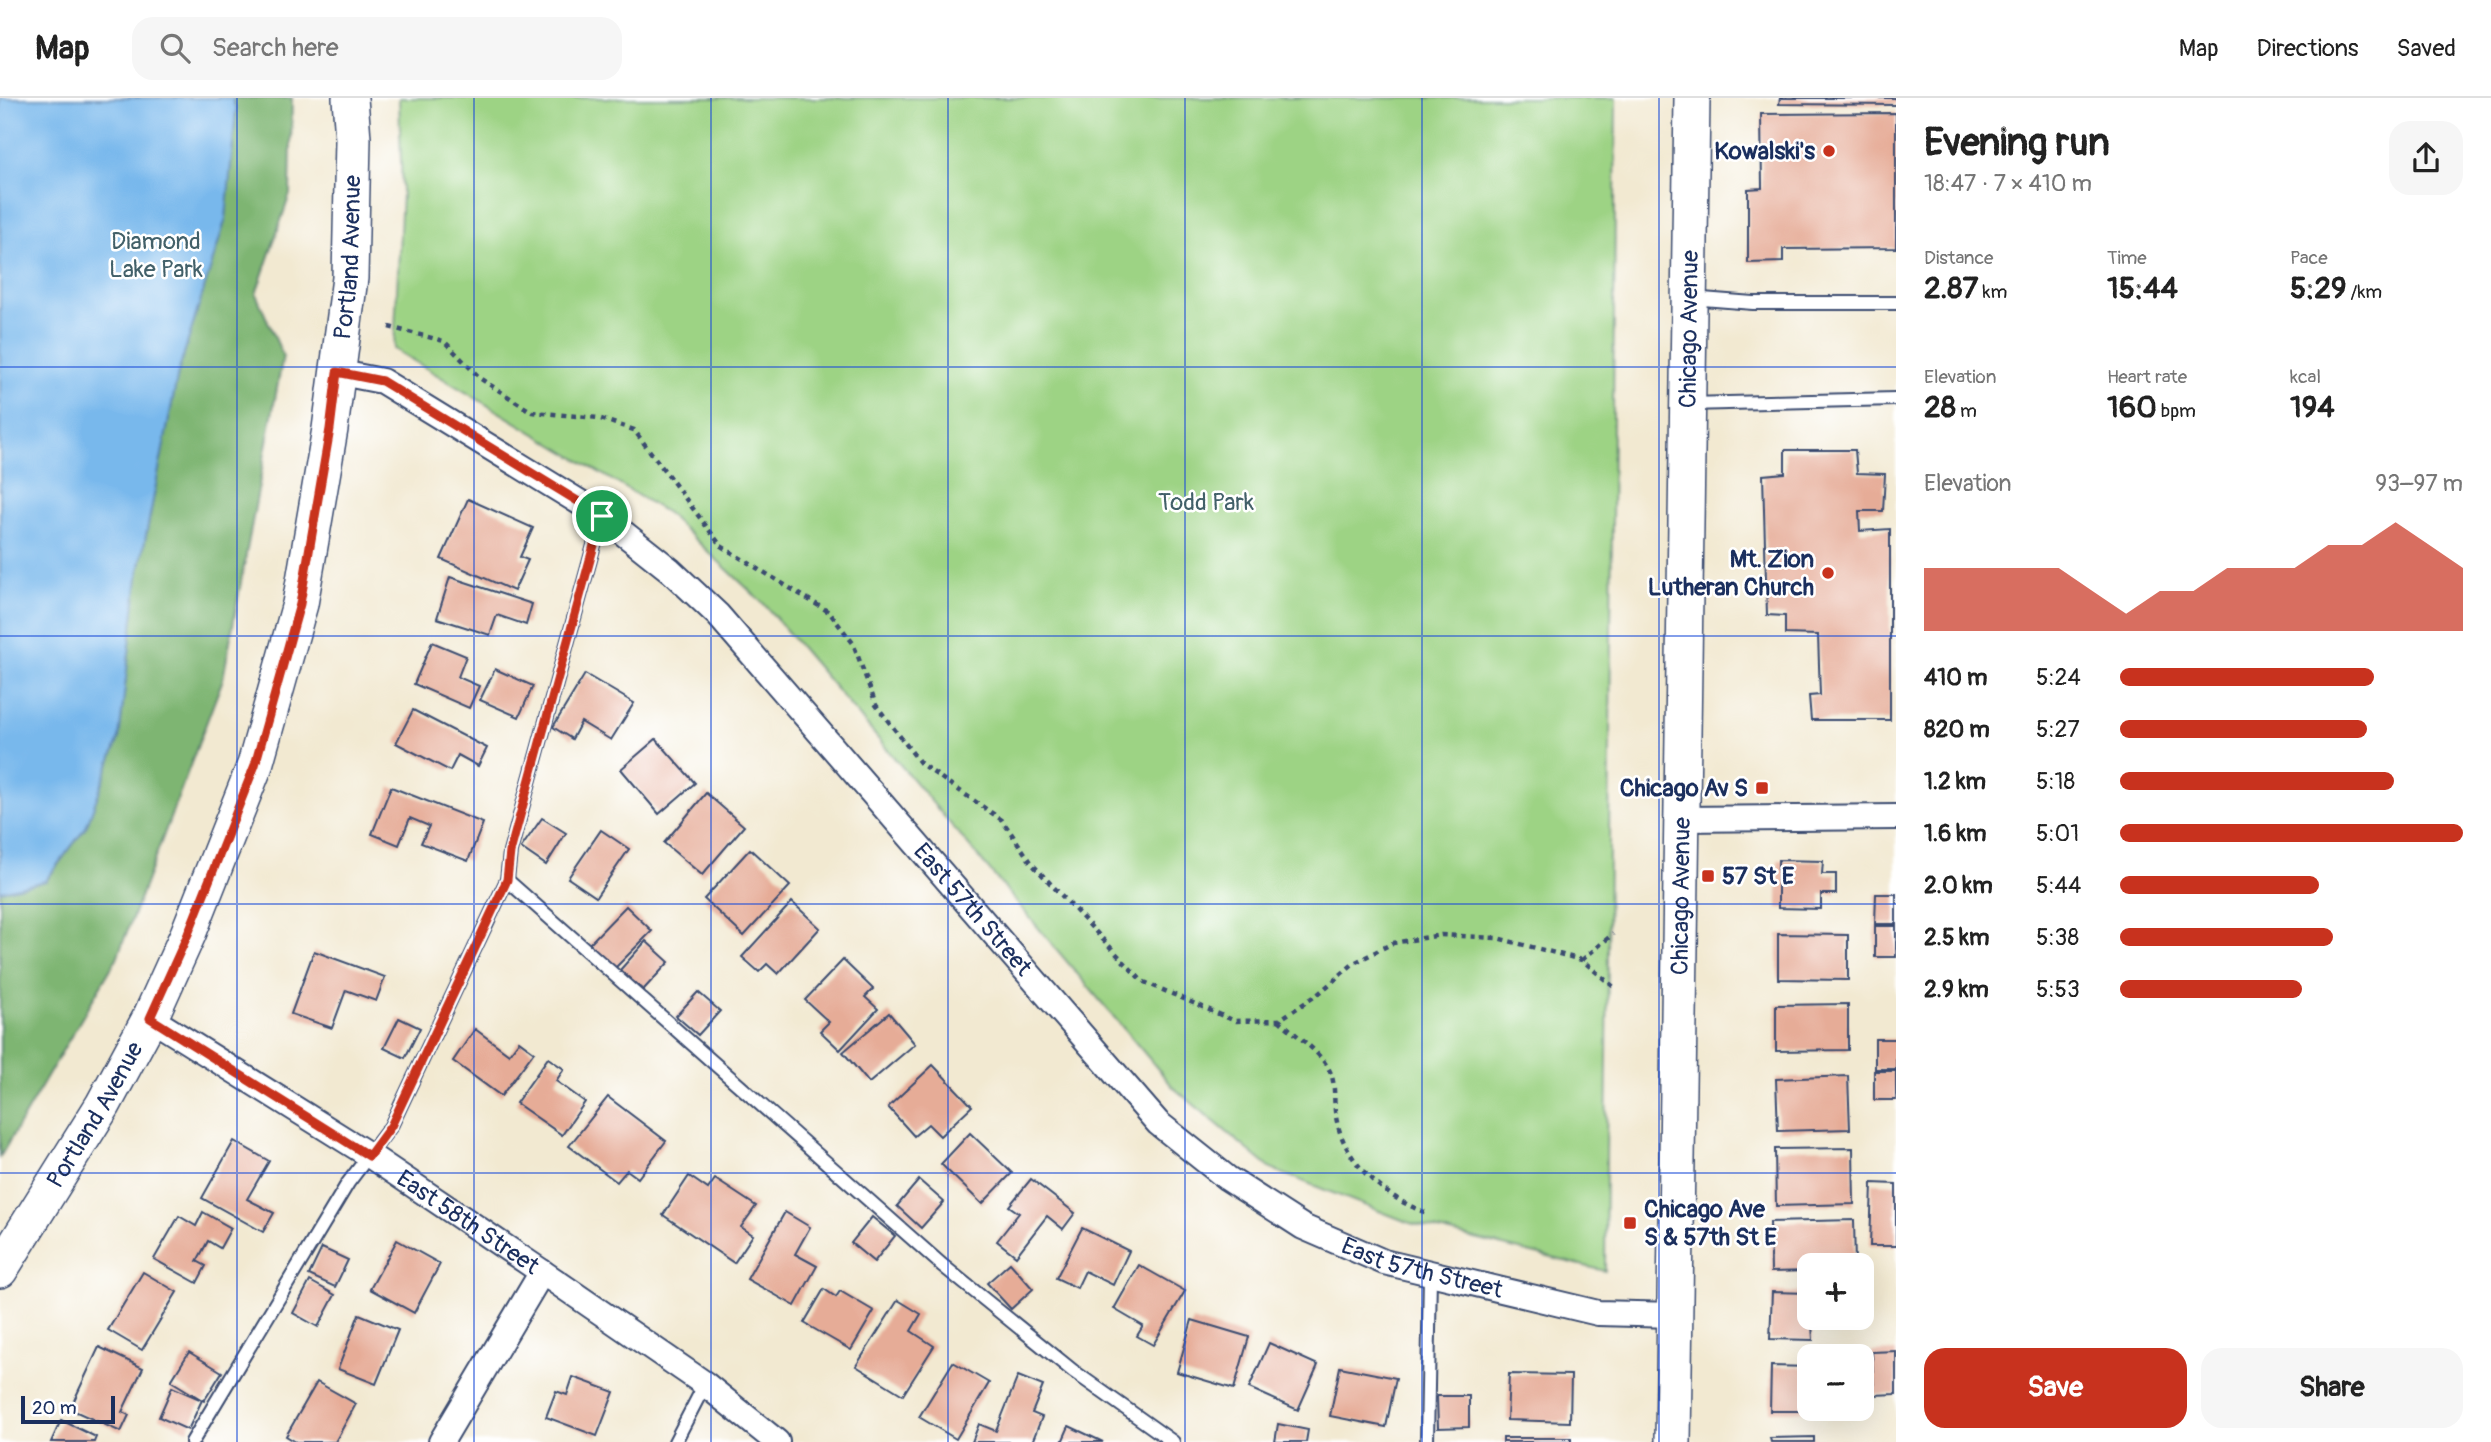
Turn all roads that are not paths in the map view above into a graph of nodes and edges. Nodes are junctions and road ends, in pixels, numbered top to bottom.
1 (350, 98) edge
2 (1692, 98) edge
3 (1689, 298) junction
4 (1896, 303) edge
5 (337, 372) junction
6 (1896, 398) edge
7 (1688, 404) junction
8 (602, 516) junction
9 (1896, 817) edge
10 (1681, 819) junction
11 (507, 880) junction
12 (150, 1018) junction
13 (369, 1156) junction
14 (0, 1269) edge
15 (542, 1272) junction
16 (1430, 1275) junction
17 (1674, 1315) junction
18 (705, 1384) junction
19 (192, 1442) edge
20 (441, 1442) edge
21 (675, 1442) edge
22 (777, 1442) edge
23 (1173, 1442) edge
24 (1427, 1442) edge
25 (1673, 1442) edge

1 - 5 street, Portland Avenue
2 - 3 street, Chicago Avenue
3 - 4 lane
3 - 7 street, Chicago Avenue
5 - 8 street, East 57th Street
5 - 12 street, Portland Avenue
6 - 7 lane
7 - 10 street, Chicago Avenue
8 - 11 lane
8 - 16 street, East 57th Street
9 - 10 street
10 - 17 street, Chicago Avenue
11 - 13 lane
11 - 23 lane
12 - 13 street, East 58th Street
12 - 14 street, Portland Avenue
13 - 15 street, East 58th Street
13 - 19 lane
15 - 18 street, East 58th Street
15 - 20 street
16 - 17 street, East 57th Street
16 - 24 lane
17 - 25 street, Chicago Avenue
18 - 21 lane
18 - 22 street, East 58th Street

